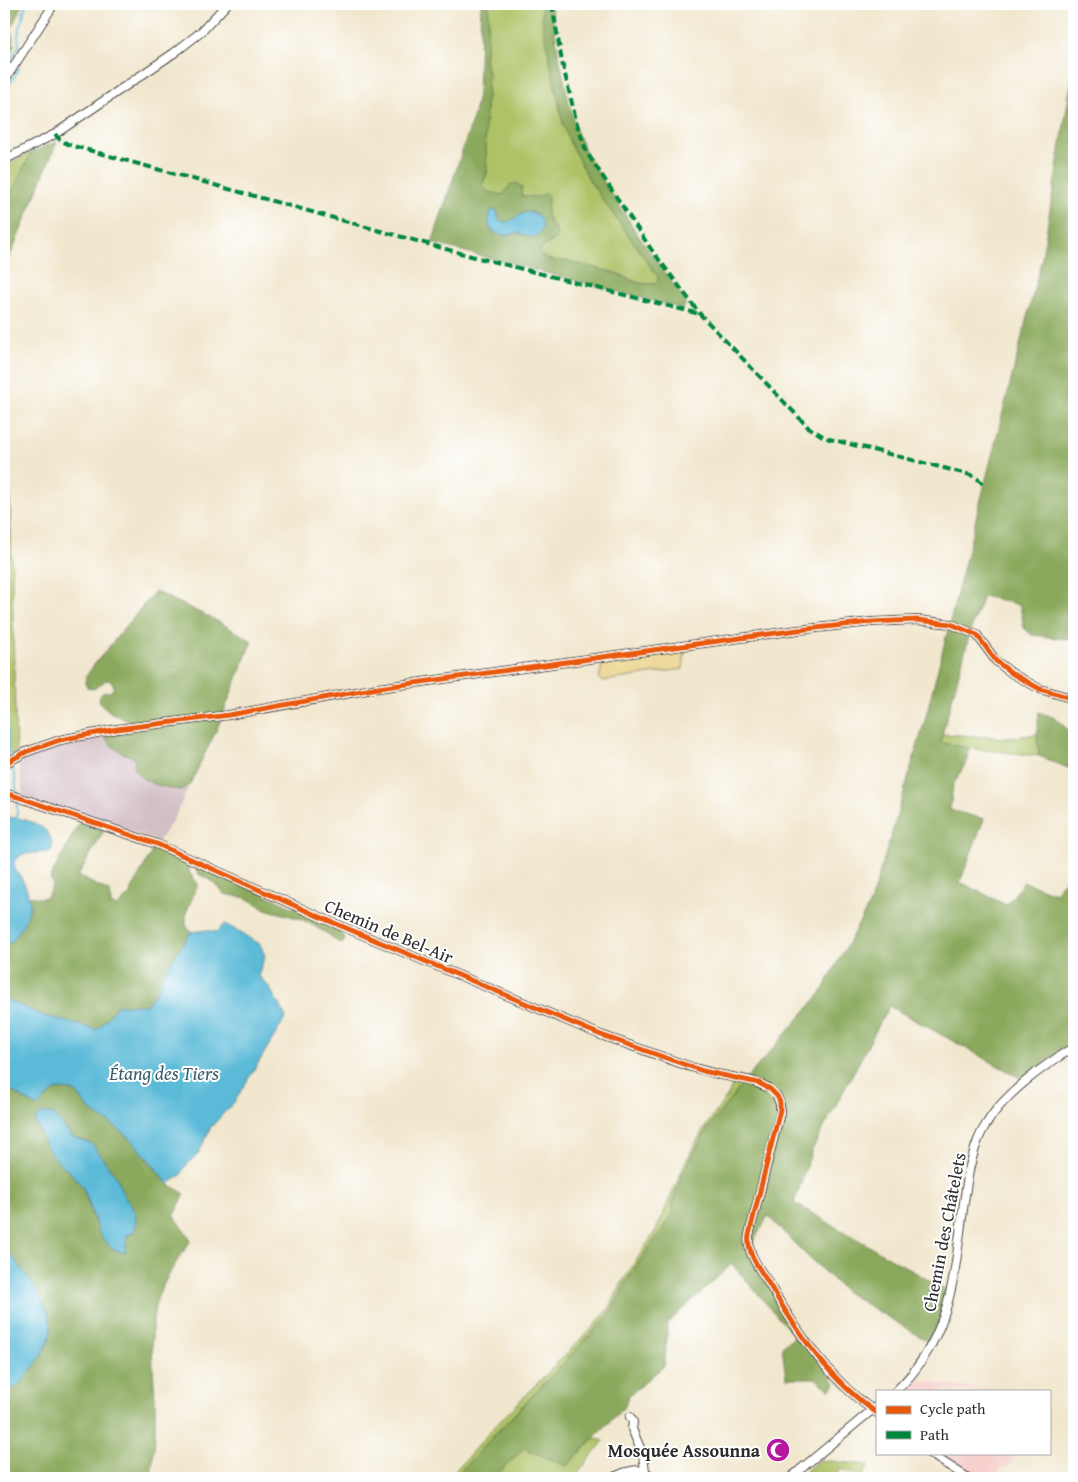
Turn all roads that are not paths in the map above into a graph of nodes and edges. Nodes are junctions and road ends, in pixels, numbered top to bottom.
1 (54, 4) edge
2 (227, 4) edge
3 (4, 81) edge
4 (4, 160) edge
5 (1074, 699) edge
6 (8, 761) edge
7 (4, 794) edge
8 (1074, 1047) edge
9 (767, 1087) dead end
10 (777, 1096) dead end
11 (897, 1390) edge
12 (875, 1409) edge
13 (630, 1418) dead end
14 (931, 1454) edge
15 (642, 1471) junction
16 (613, 1478) edge
17 (652, 1478) edge
18 (790, 1478) edge
19 (968, 1478) edge

1 - 3 street
2 - 4 street
5 - 6 street
7 - 9 street, Chemin de Bel-Air
8 - 11 street, Chemin des Châtelets
10 - 12 street
12 - 18 street
13 - 15 street
14 - 19 street
15 - 16 street
15 - 17 street

